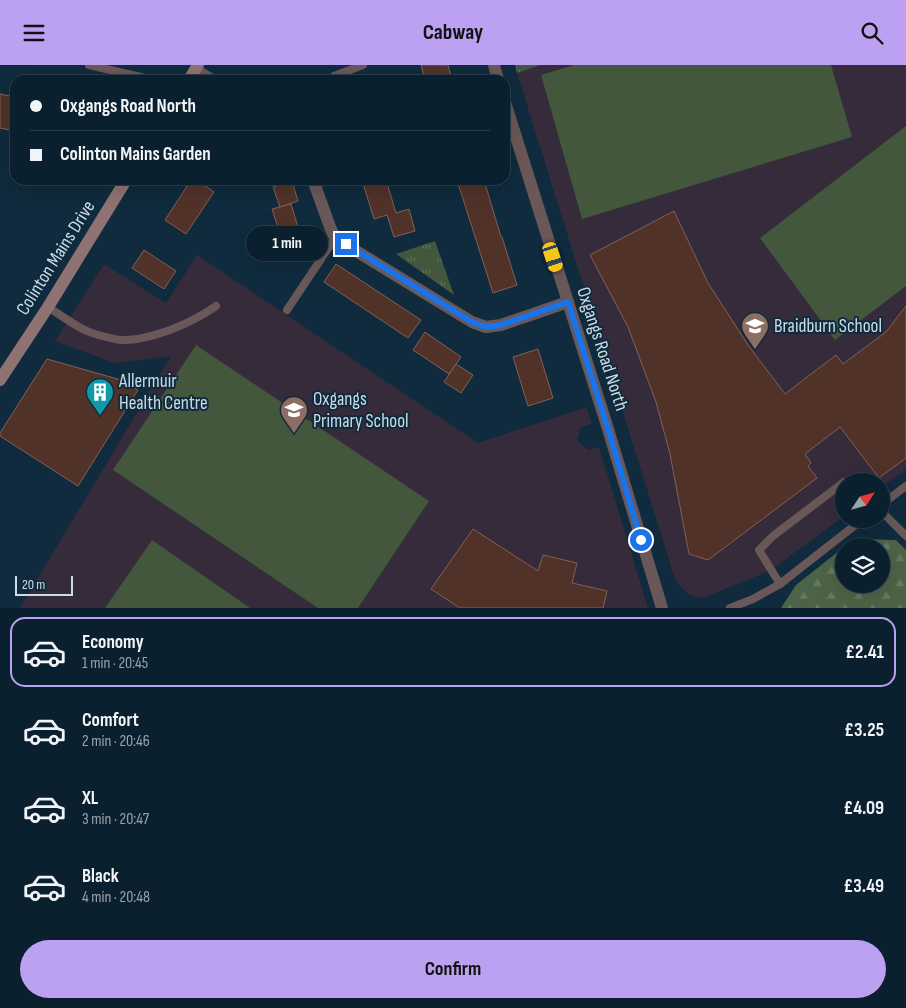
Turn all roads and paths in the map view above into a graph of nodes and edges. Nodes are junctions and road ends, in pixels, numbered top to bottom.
1 (89, 65) edge
2 (363, 65) edge
3 (132, 75) edge
4 (337, 75) edge
5 (510, 118) edge
6 (123, 185) edge
7 (315, 185) edge
8 (336, 238) junction
9 (568, 302) junction
10 (216, 306) dead end
11 (48, 307) junction
12 (287, 310) dead end
13 (0, 381) edge
14 (906, 486) edge
15 (835, 490) edge
16 (890, 498) edge
17 (890, 520) edge
18 (852, 528) edge
19 (906, 536) edge
20 (780, 584) junction
21 (662, 608) edge
22 (730, 608) edge

1 - 3 lane
2 - 4 lane
5 - 9 street, Oxgangs Road North
6 - 11 street, Colinton Mains Drive
7 - 8 street
8 - 9 street
8 - 12 lane
9 - 21 street, Oxgangs Road North
10 - 11 lane
11 - 13 street, Colinton Mains Drive
14 - 16 lane
15 - 20 lane
17 - 19 lane
18 - 20 lane
20 - 22 lane

